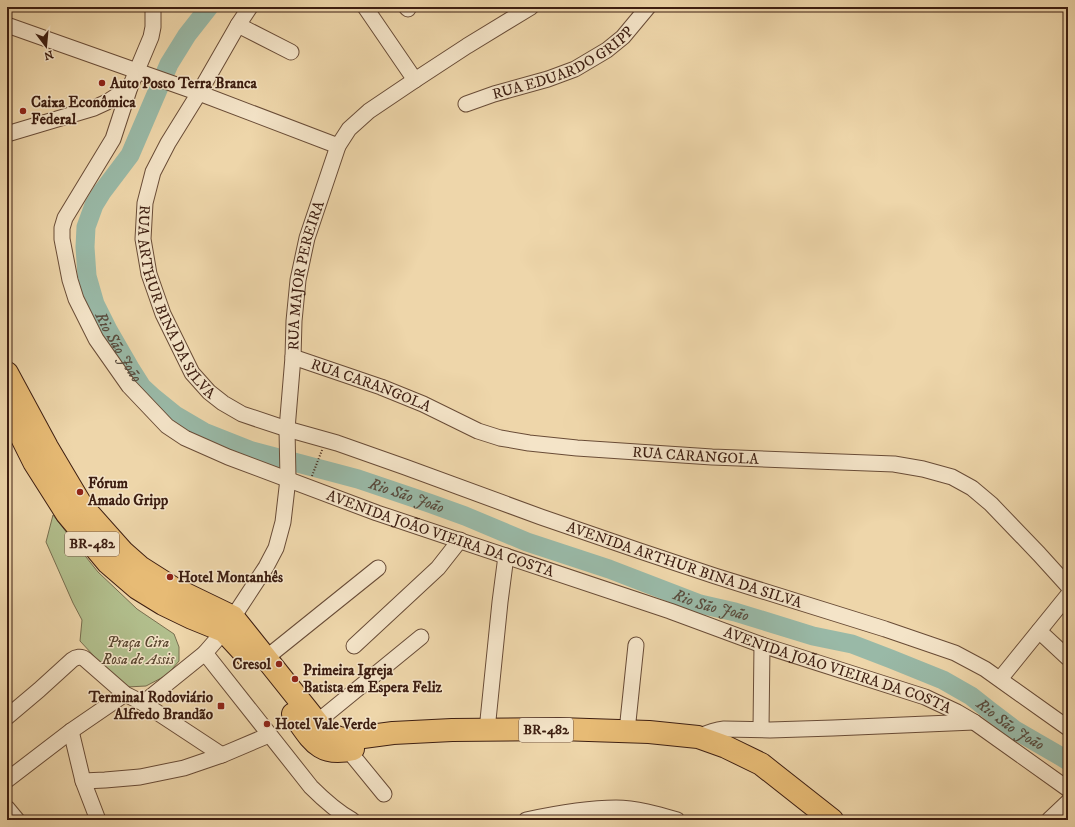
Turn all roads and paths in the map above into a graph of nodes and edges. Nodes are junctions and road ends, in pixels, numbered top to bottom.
1 (153, 7) edge
2 (250, 7) edge
3 (365, 7) edge
4 (531, 7) edge
5 (648, 7) edge
6 (7, 25) edge
7 (238, 25) junction
8 (291, 52) dead end
9 (140, 73) junction
10 (415, 80) junction
11 (130, 87) junction
12 (199, 93) junction
13 (466, 104) dead end
14 (7, 134) edge
15 (338, 146) junction
16 (293, 357) junction
17 (7, 373) edge
18 (7, 408) edge
19 (287, 436) junction
20 (322, 451) dead end
21 (288, 476) junction
22 (312, 476) dead end
23 (460, 540) junction
24 (506, 556) junction
25 (378, 568) dead end
26 (1068, 586) edge
27 (1068, 595) edge
28 (229, 624) junction
29 (1039, 631) junction
30 (421, 637) dead end
31 (636, 645) dead end
32 (762, 645) junction
33 (354, 646) dead end
34 (205, 653) junction
35 (266, 658) junction
36 (1068, 658) edge
37 (1000, 679) junction
38 (125, 694) junction
39 (143, 703) junction
40 (7, 717) edge
41 (317, 722) junction
42 (974, 722) junction
43 (1068, 728) edge
44 (761, 729) junction
45 (487, 730) junction
46 (71, 731) junction
47 (627, 732) junction
48 (393, 733) junction
49 (269, 735) junction
50 (698, 737) junction
51 (348, 750) junction
52 (222, 755) junction
53 (7, 780) edge
54 (83, 781) junction
55 (1068, 789) edge
56 (384, 794) dead end
57 (1068, 802) edge
58 (7, 808) edge
59 (17, 820) edge
60 (98, 820) edge
61 (352, 820) edge
62 (526, 820) edge
63 (677, 820) edge
64 (832, 820) edge
65 (1049, 820) edge

1 - 9 street, AVENIDA JOÃO VIEIRA DA COSTA
2 - 7 street, RUA ARTHUR BINA DA SILVA
3 - 10 street
4 - 10 street, RUA MAJOR PEREIRA
5 - 13 street, RUA EDUARDO GRIPP
6 - 9 street
7 - 8 street
7 - 12 street, RUA ARTHUR BINA DA SILVA
9 - 11 street, AVENIDA JOÃO VIEIRA DA COSTA
9 - 12 street
10 - 15 street, RUA MAJOR PEREIRA
11 - 14 street
11 - 21 street, AVENIDA JOÃO VIEIRA DA COSTA
12 - 15 street
12 - 19 street, RUA ARTHUR BINA DA SILVA
15 - 16 street, RUA MAJOR PEREIRA
16 - 19 street, RUA MAJOR PEREIRA
16 - 26 street, RUA CARANGOLA
17 - 28 highway, BR-482
18 - 28 highway, BR-482
19 - 21 street, RUA MAJOR PEREIRA
19 - 37 street, AVENIDA ARTHUR BINA DA SILVA
20 - 22 path
21 - 23 street, AVENIDA JOÃO VIEIRA DA COSTA
21 - 28 street, RUA MAJOR PEREIRA
23 - 24 street, AVENIDA JOÃO VIEIRA DA COSTA
23 - 33 street
24 - 32 street, AVENIDA JOÃO VIEIRA DA COSTA
24 - 45 street
25 - 35 street
27 - 29 street
28 - 34 street, RUA MAJOR PEREIRA
28 - 35 highway, BR-482
28 - 51 highway, BR-482
29 - 36 street
29 - 37 street
30 - 41 street
31 - 47 street
32 - 42 street, AVENIDA JOÃO VIEIRA DA COSTA
32 - 44 street
34 - 39 street, RUA MAJOR PEREIRA
34 - 49 street
35 - 41 highway, BR-482
37 - 43 street, AVENIDA ARTHUR BINA DA SILVA
38 - 39 street
38 - 40 street
38 - 46 street
39 - 52 street
41 - 48 highway, BR-482
42 - 44 street
42 - 55 street, AVENIDA JOÃO VIEIRA DA COSTA
44 - 50 street
45 - 47 highway, BR-482
45 - 48 highway, BR-482
46 - 53 street
46 - 54 street
47 - 50 highway, BR-482
48 - 51 highway, BR-482
49 - 52 street
49 - 61 street
50 - 64 highway, BR-482
51 - 56 street
52 - 54 street
54 - 60 street
57 - 65 street
58 - 59 street
62 - 63 street

